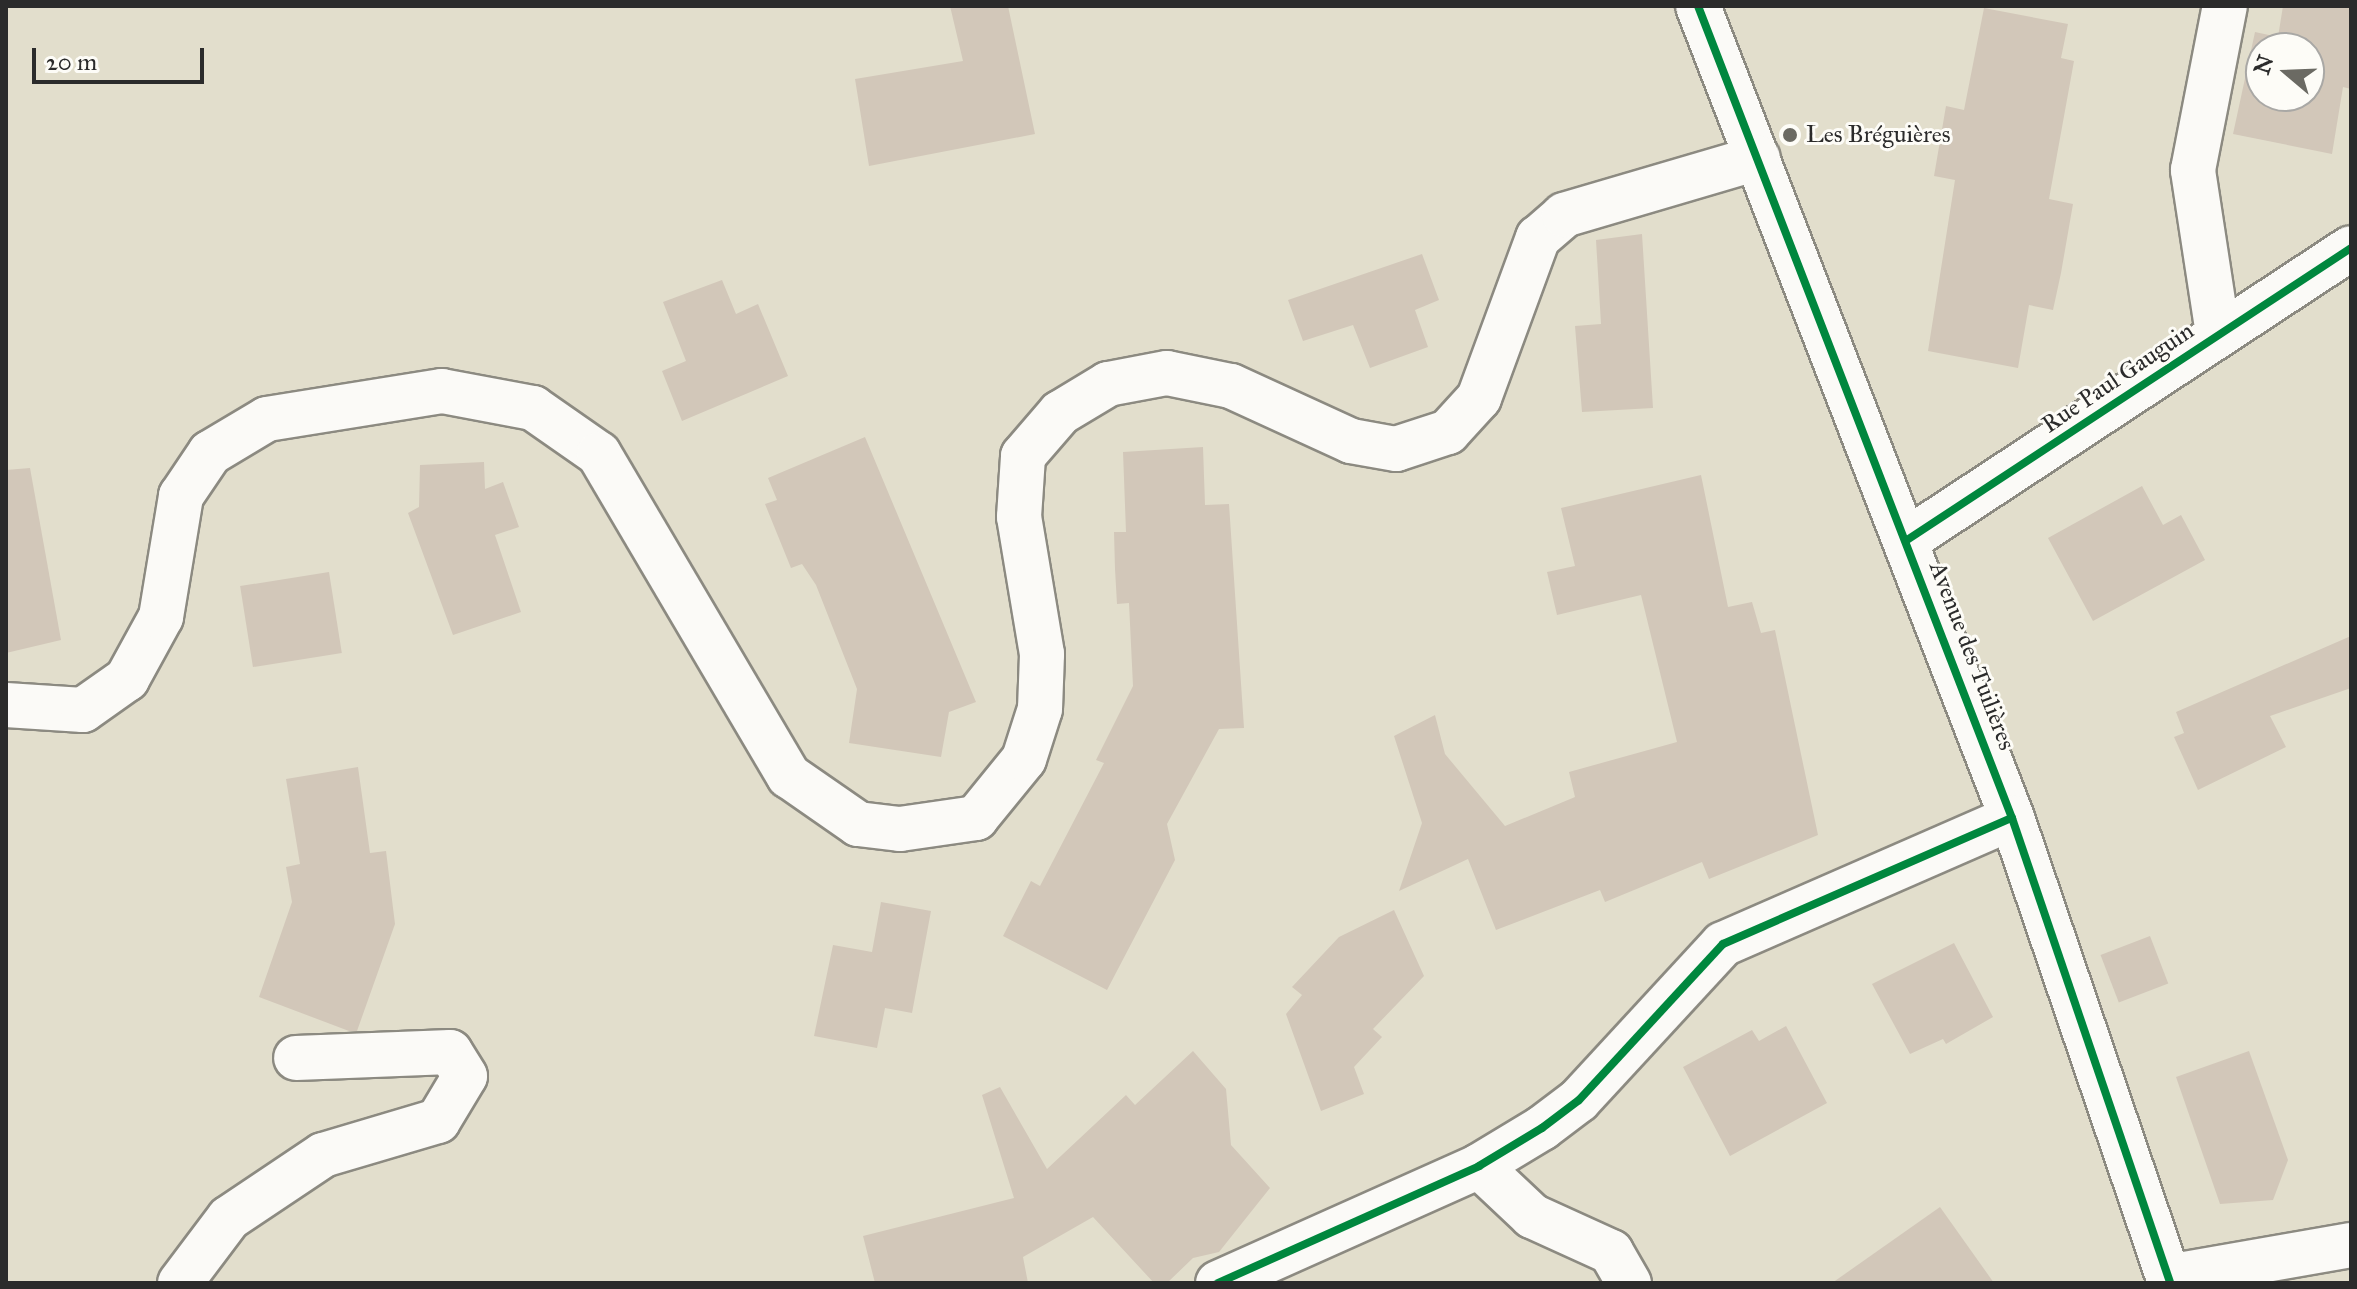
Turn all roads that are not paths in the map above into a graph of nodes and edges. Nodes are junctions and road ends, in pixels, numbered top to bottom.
1 (1698, 6) edge
2 (2225, 6) edge
3 (1758, 158) junction
4 (2351, 248) edge
5 (2218, 334) junction
6 (1907, 540) junction
7 (6, 705) edge
8 (2012, 818) junction
9 (296, 1058) dead end
10 (1479, 1166) junction
11 (2351, 1245) edge
12 (2169, 1280) edge
13 (180, 1283) edge
14 (1218, 1283) edge
15 (1629, 1283) edge

1 - 3 street, Avenue des Tuilières
2 - 5 street
3 - 6 street, Avenue des Tuilières
3 - 7 street
4 - 5 street, Rue Paul Gauguin
5 - 6 street, Rue Paul Gauguin
6 - 8 street, Avenue des Tuilières
8 - 10 street
8 - 12 street, Avenue des Tuilières
9 - 13 street
10 - 14 street
10 - 15 street
11 - 12 street

